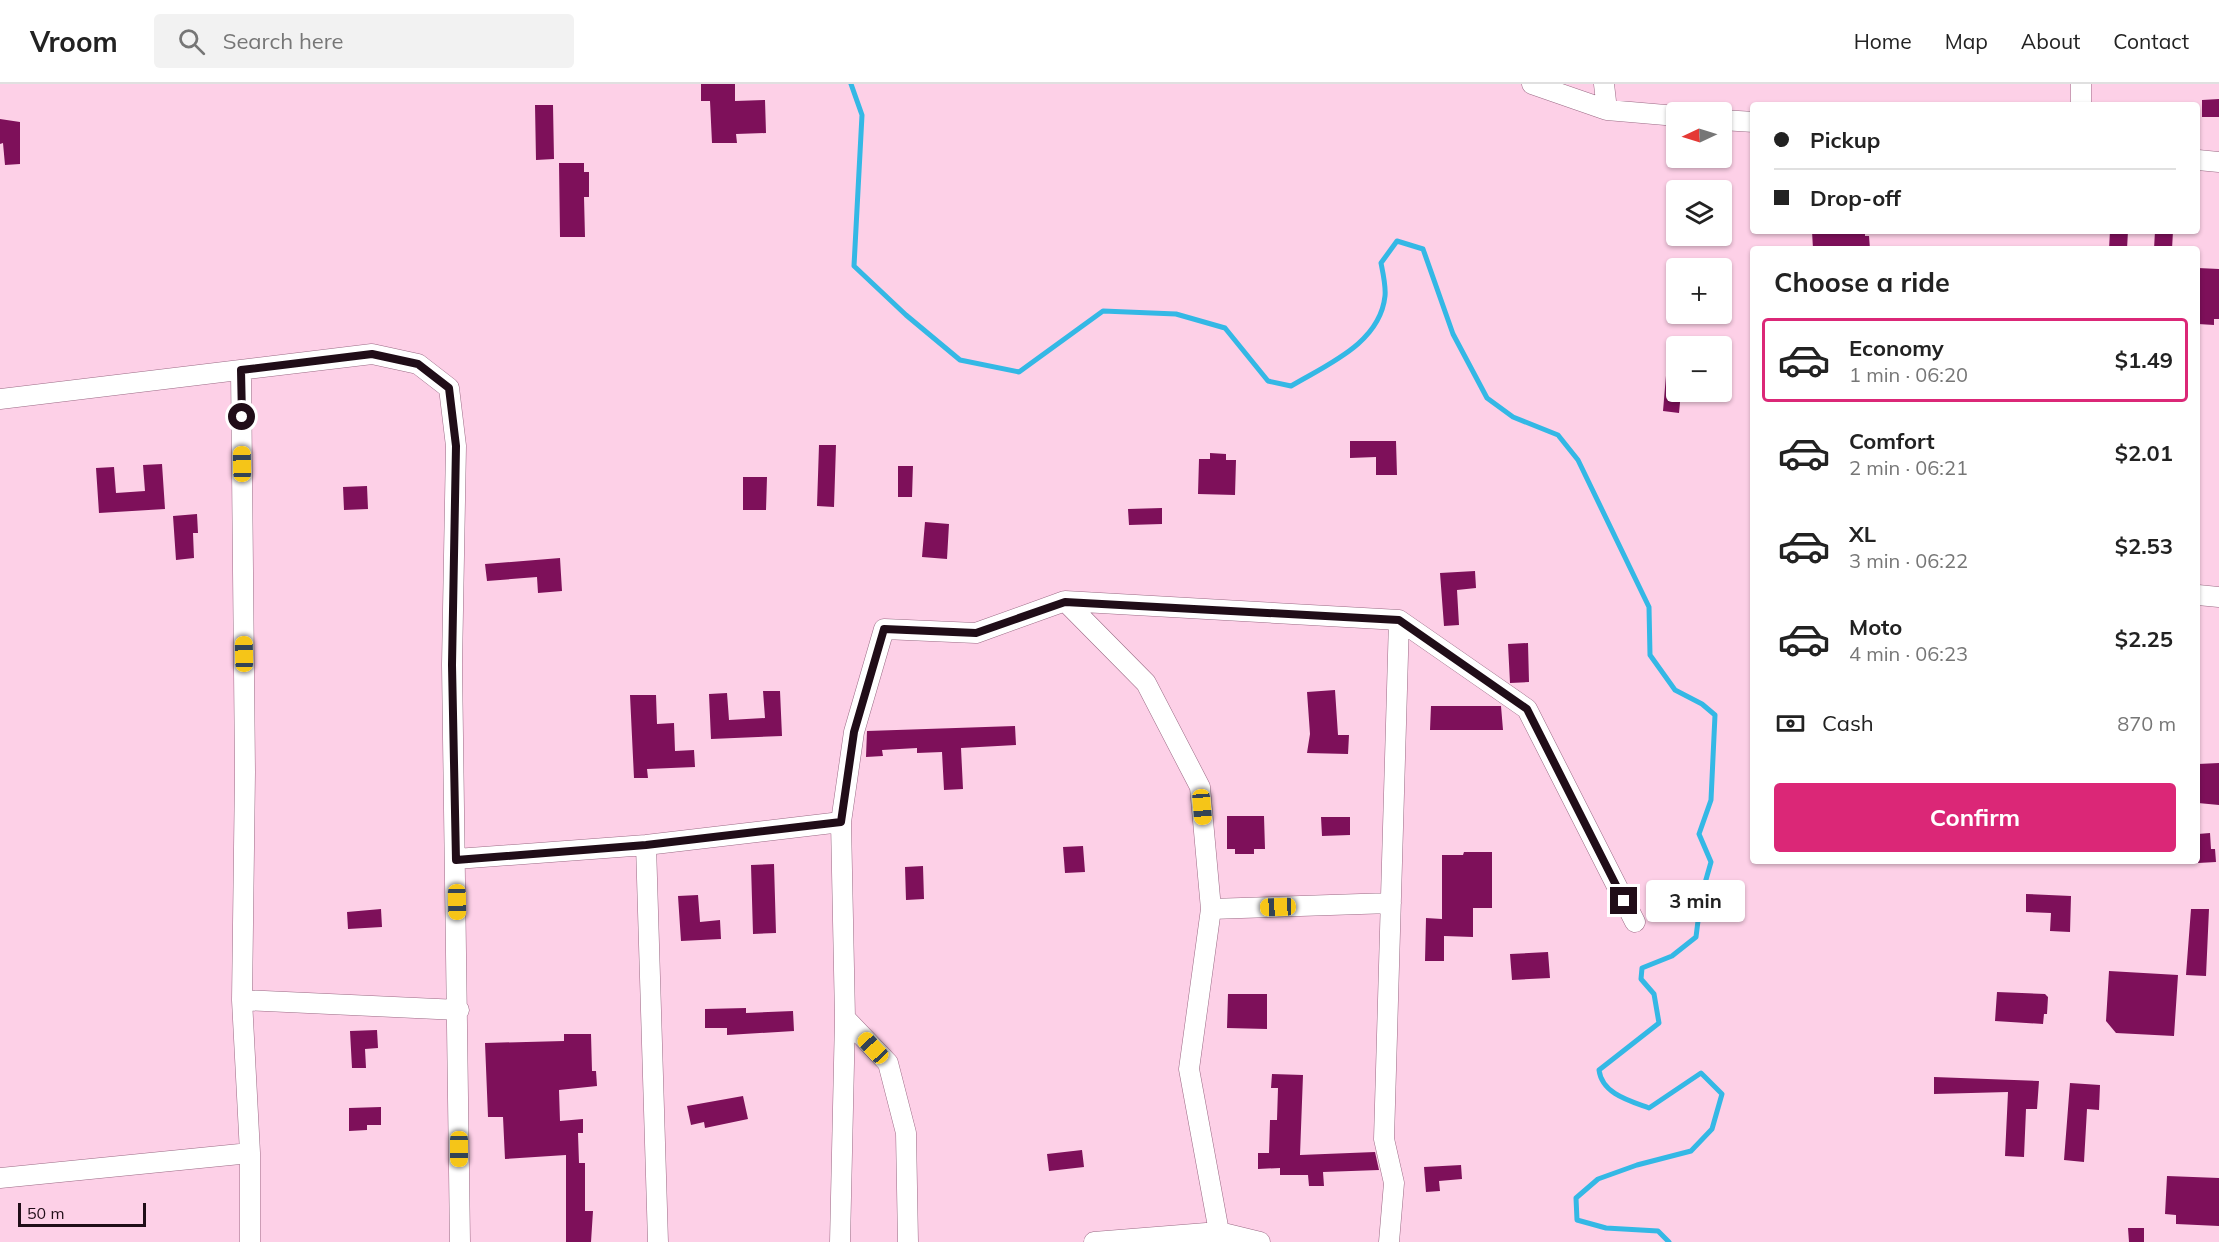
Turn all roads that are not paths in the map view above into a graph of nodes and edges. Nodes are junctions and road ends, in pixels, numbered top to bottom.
1 (1532, 84) edge
2 (1604, 84) edge
3 (2081, 84) edge
4 (2080, 102) edge
5 (1607, 110) junction
6 (1666, 115) edge
7 (1732, 121) edge
8 (1750, 123) edge
9 (2200, 160) edge
10 (2219, 162) edge
11 (241, 370) junction
12 (0, 399) edge
13 (2200, 596) edge
14 (2219, 597) edge
15 (1065, 602) junction
16 (1399, 620) junction
17 (841, 822) junction
18 (646, 845) junction
19 (456, 860) junction
20 (1391, 903) junction
21 (1211, 909) junction
22 (1635, 922) dead end
23 (242, 1000) junction
24 (459, 1010) junction
25 (845, 1018) junction
26 (250, 1153) junction
27 (0, 1178) edge
28 (1218, 1237) edge
29 (250, 1242) edge
30 (460, 1242) edge
31 (658, 1242) edge
32 (840, 1242) edge
33 (908, 1242) edge
34 (1095, 1242) edge
35 (1260, 1242) edge
36 (1381, 1242) edge
37 (1389, 1242) edge

1 - 5 street
2 - 5 street
3 - 4 street
5 - 6 street
7 - 8 street
9 - 10 street
11 - 12 street
11 - 19 street
11 - 23 street
13 - 14 street
15 - 16 street
15 - 17 street
15 - 21 street
16 - 20 street
16 - 22 street
17 - 18 street
17 - 25 street
18 - 19 street
18 - 31 street
19 - 24 street
20 - 21 street
20 - 37 street
21 - 28 street
23 - 24 street
23 - 26 street
24 - 30 street
25 - 32 street
25 - 33 street
26 - 27 street
26 - 29 street
28 - 34 street
28 - 35 street
36 - 37 street

